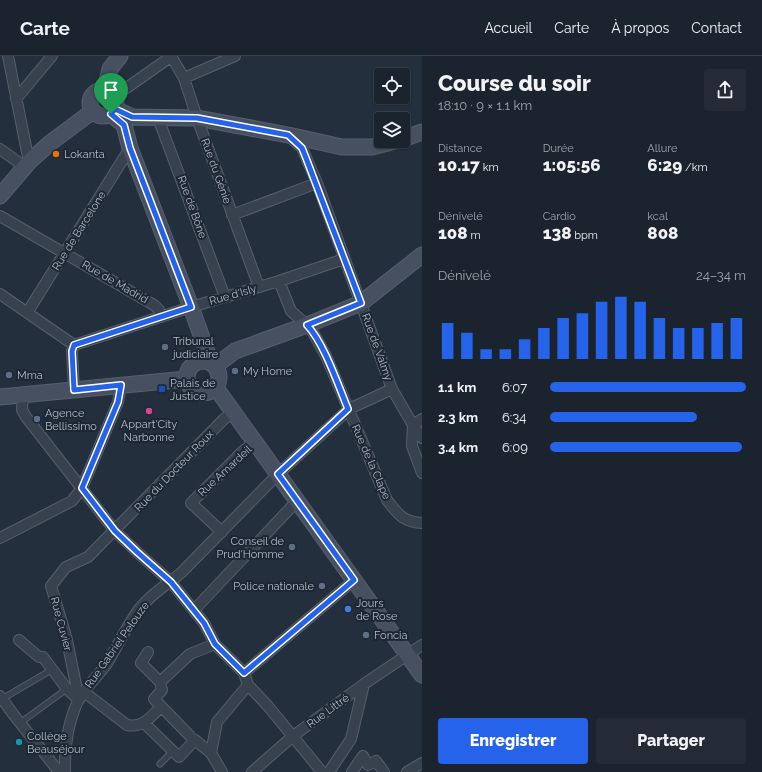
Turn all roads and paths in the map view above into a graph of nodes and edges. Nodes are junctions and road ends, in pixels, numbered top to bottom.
1 (8, 56) edge
2 (52, 56) edge
3 (120, 56) edge
4 (171, 56) edge
5 (235, 56) edge
6 (184, 78) junction
7 (16, 99) junction
8 (111, 102) junction
9 (93, 111) junction
10 (158, 118) junction
11 (197, 118) junction
12 (422, 132) edge
13 (288, 135) junction
14 (410, 136) edge
15 (374, 146) edge
16 (130, 148) junction
17 (0, 149) edge
18 (27, 165) junction
19 (317, 183) junction
20 (0, 196) edge
21 (232, 215) junction
22 (0, 216) edge
23 (422, 246) edge
24 (65, 253) junction
25 (422, 255) edge
26 (344, 259) junction
27 (279, 281) junction
28 (259, 287) junction
29 (0, 294) edge
30 (225, 297) junction
31 (359, 300) junction
32 (191, 307) junction
33 (27, 313) junction
34 (161, 317) junction
35 (307, 325) junction
36 (74, 345) junction
37 (213, 364) junction
38 (188, 378) junction
39 (121, 385) junction
40 (216, 388) junction
41 (392, 388) junction
42 (74, 390) junction
43 (23, 395) junction
44 (0, 397) edge
45 (348, 409) junction
46 (233, 412) junction
47 (422, 419) edge
48 (413, 425) junction
49 (422, 438) edge
50 (255, 443) junction
51 (422, 473) edge
52 (278, 474) junction
53 (82, 488) junction
54 (297, 501) junction
55 (422, 523) edge
56 (115, 531) junction
57 (222, 532) junction
58 (0, 538) edge
59 (354, 580) junction
60 (171, 582) junction
61 (194, 610) junction
62 (19, 640) dead end
63 (215, 644) junction
64 (422, 645) edge
65 (148, 652) dead end
66 (408, 655) junction
67 (53, 669) junction
68 (244, 673) junction
69 (422, 675) edge
70 (160, 682) junction
71 (364, 684) junction
72 (248, 685) junction
73 (71, 686) junction
74 (82, 696) junction
75 (1, 697) edge
76 (160, 707) junction
77 (20, 723) junction
78 (144, 723) junction
79 (190, 736) dead end
80 (293, 736) junction
81 (173, 751) junction
82 (211, 753) junction
83 (422, 763) edge
84 (160, 764) dead end
85 (255, 771) edge
86 (61, 772) edge
87 (65, 772) edge
88 (222, 772) edge
89 (322, 772) edge
90 (329, 772) edge
91 (352, 772) edge
92 (384, 772) edge
93 (407, 772) edge

1 - 7 street
2 - 7 street
3 - 8 main road
4 - 6 street, Rue du Génie
4 - 8 street
5 - 6 street
6 - 11 street, Rue du Génie
7 - 18 street
8 - 9 main road
8 - 9 main road
8 - 10 main road
8 - 16 main road
9 - 18 main road
10 - 11 main road
10 - 30 street, Rue de Bône
11 - 13 main road
11 - 21 street, Rue du Génie
12 - 14 main road
13 - 15 main road
13 - 19 street, Rue de Valmy
16 - 24 street, Rue de Barcelone
16 - 32 main road
17 - 18 street
18 - 20 main road
19 - 21 street
19 - 26 street, Rue de Valmy
21 - 28 street, Rue du Génie
22 - 24 street, Rue de Madrid
23 - 31 main road
24 - 33 street, Rue de Barcelone
24 - 34 street, Rue de Madrid
25 - 31 main road
26 - 27 street, Rue d'Isly
26 - 31 street, Rue de Valmy
27 - 28 street, Rue d'Isly
27 - 35 street, Rue de la Clape
28 - 30 street, Rue d'Isly
29 - 33 street
30 - 32 street, Rue d'Isly
31 - 35 main road
31 - 41 street, Rue de Valmy
32 - 34 street, Rue d'Isly
32 - 37 main road
33 - 36 street
34 - 36 street, Rue d'Isly
35 - 37 main road
35 - 45 street, Rue de la Clape
36 - 42 street
37 - 38 main road
37 - 40 main road
38 - 39 main road
38 - 40 main road
39 - 42 main road
39 - 53 street
40 - 46 main road
41 - 45 street, Rue Gabriel Pelouze
41 - 48 street, Rue de Valmy
42 - 43 main road
43 - 44 main road
43 - 53 street
45 - 52 street, Rue Gabriel Pelouze
45 - 55 street, Rue de la Clape
46 - 50 main road
46 - 56 street, Rue du Docteur Roux
47 - 48 street
48 - 49 street, Rue de Valmy
48 - 51 street
50 - 52 main road
50 - 57 street, Rue Amardeil
52 - 54 main road
52 - 57 street, Rue Gabriel Pelouze
53 - 56 street
53 - 58 street
54 - 59 main road
54 - 61 street
56 - 60 street
56 - 73 street, Rue Cuvier
57 - 60 street, Rue Gabriel Pelouze
59 - 66 main road
59 - 68 street
60 - 61 street
60 - 74 street, Rue Gabriel Pelouze
61 - 63 street
62 - 67 street
63 - 68 street
63 - 70 street
64 - 66 street, Rue Littré
65 - 70 street
66 - 69 main road
66 - 71 street, Rue Littré
67 - 73 street
67 - 75 lane
68 - 72 street
70 - 76 street
71 - 80 street, Rue Littré
71 - 90 street
72 - 80 street
72 - 82 street
73 - 74 street, Rue Cuvier
73 - 77 lane
74 - 78 street
74 - 87 street, Rue Gabriel Pelouze
75 - 77 street
76 - 78 street
76 - 79 street
77 - 86 street
78 - 81 street
80 - 85 street, Rue Littré
80 - 89 street
81 - 82 street
81 - 84 lane
82 - 88 street
83 - 93 street
91 - 92 street

